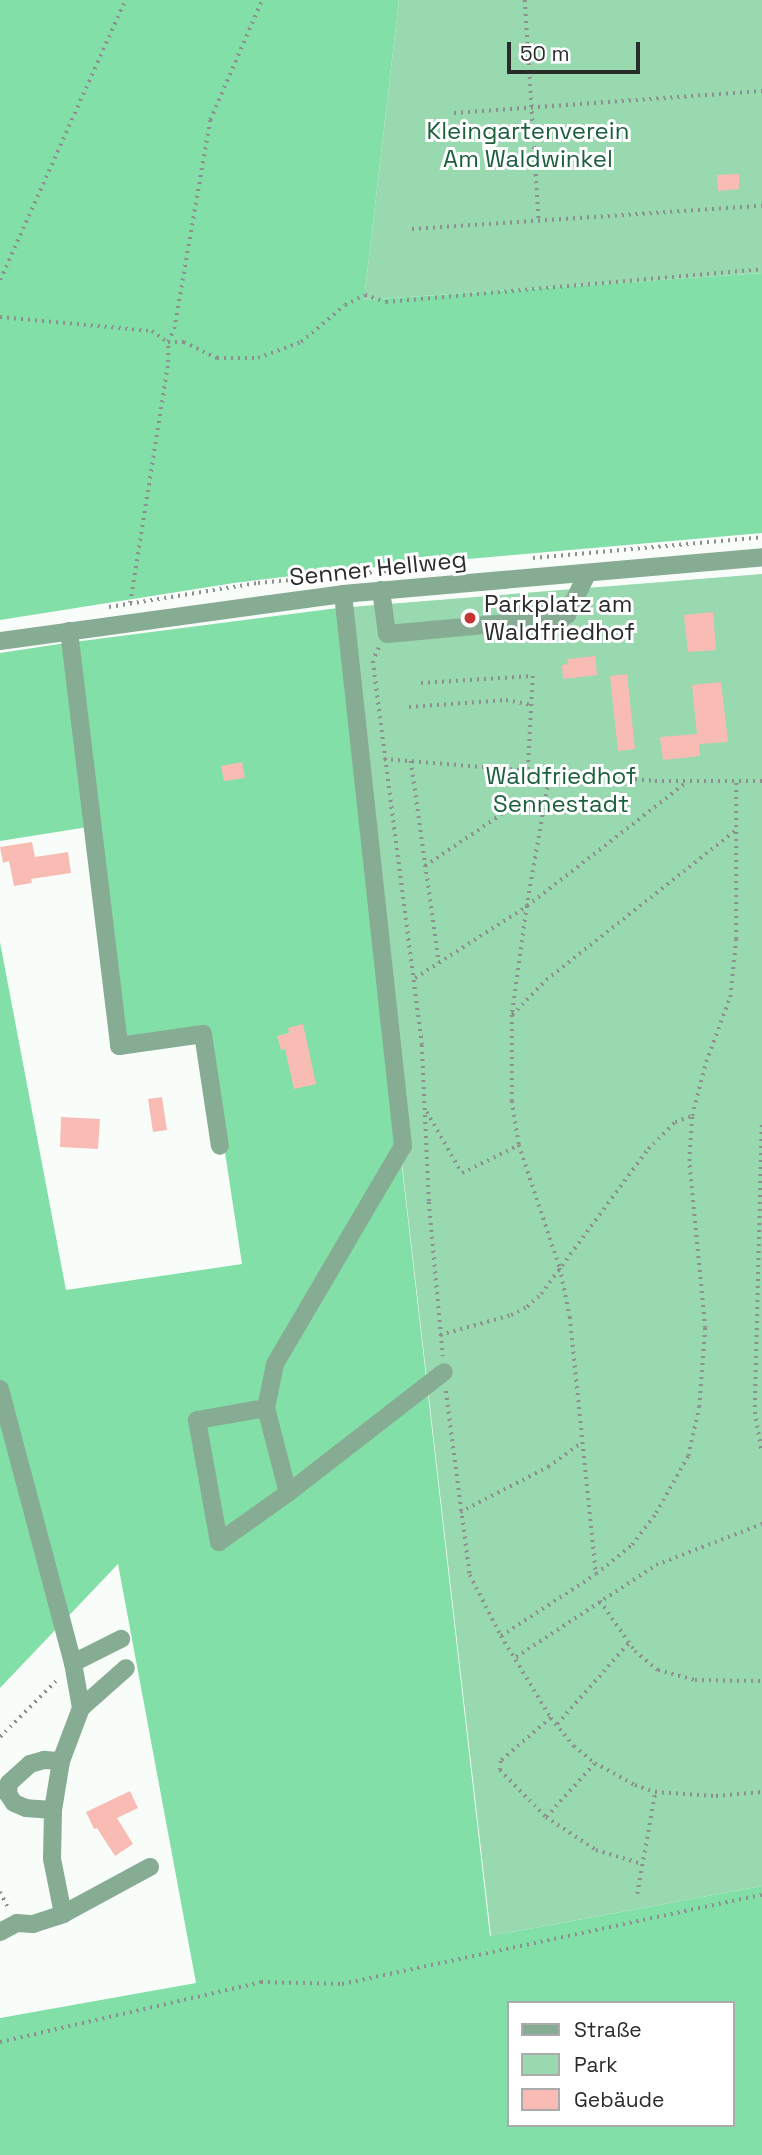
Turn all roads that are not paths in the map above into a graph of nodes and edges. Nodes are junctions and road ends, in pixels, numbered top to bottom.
1 (762, 558) edge
2 (587, 574) junction
3 (381, 590) junction
4 (343, 594) junction
5 (69, 631) junction
6 (0, 641) edge
7 (220, 1146) dead end
8 (444, 1372) road end
9 (0, 1389) edge
10 (266, 1408) junction
11 (288, 1493) junction
12 (121, 1639) dead end
13 (73, 1664) junction
14 (127, 1668) dead end
15 (81, 1708) junction
16 (61, 1761) junction
17 (53, 1810) junction
18 (150, 1867) dead end
19 (63, 1914) junction
20 (0, 1932) edge

1 - 2 street, Senner Hellweg
2 - 3 street, Senner Hellweg
2 - 3 street
3 - 4 street, Senner Hellweg
4 - 5 street, Senner Hellweg
4 - 10 street
5 - 6 street, Senner Hellweg
5 - 7 street
8 - 11 street
9 - 13 street
10 - 11 street
10 - 11 street
12 - 13 street
13 - 15 street
14 - 15 street
15 - 16 street
16 - 17 street
16 - 17 street
17 - 19 street
18 - 19 street
19 - 20 street

